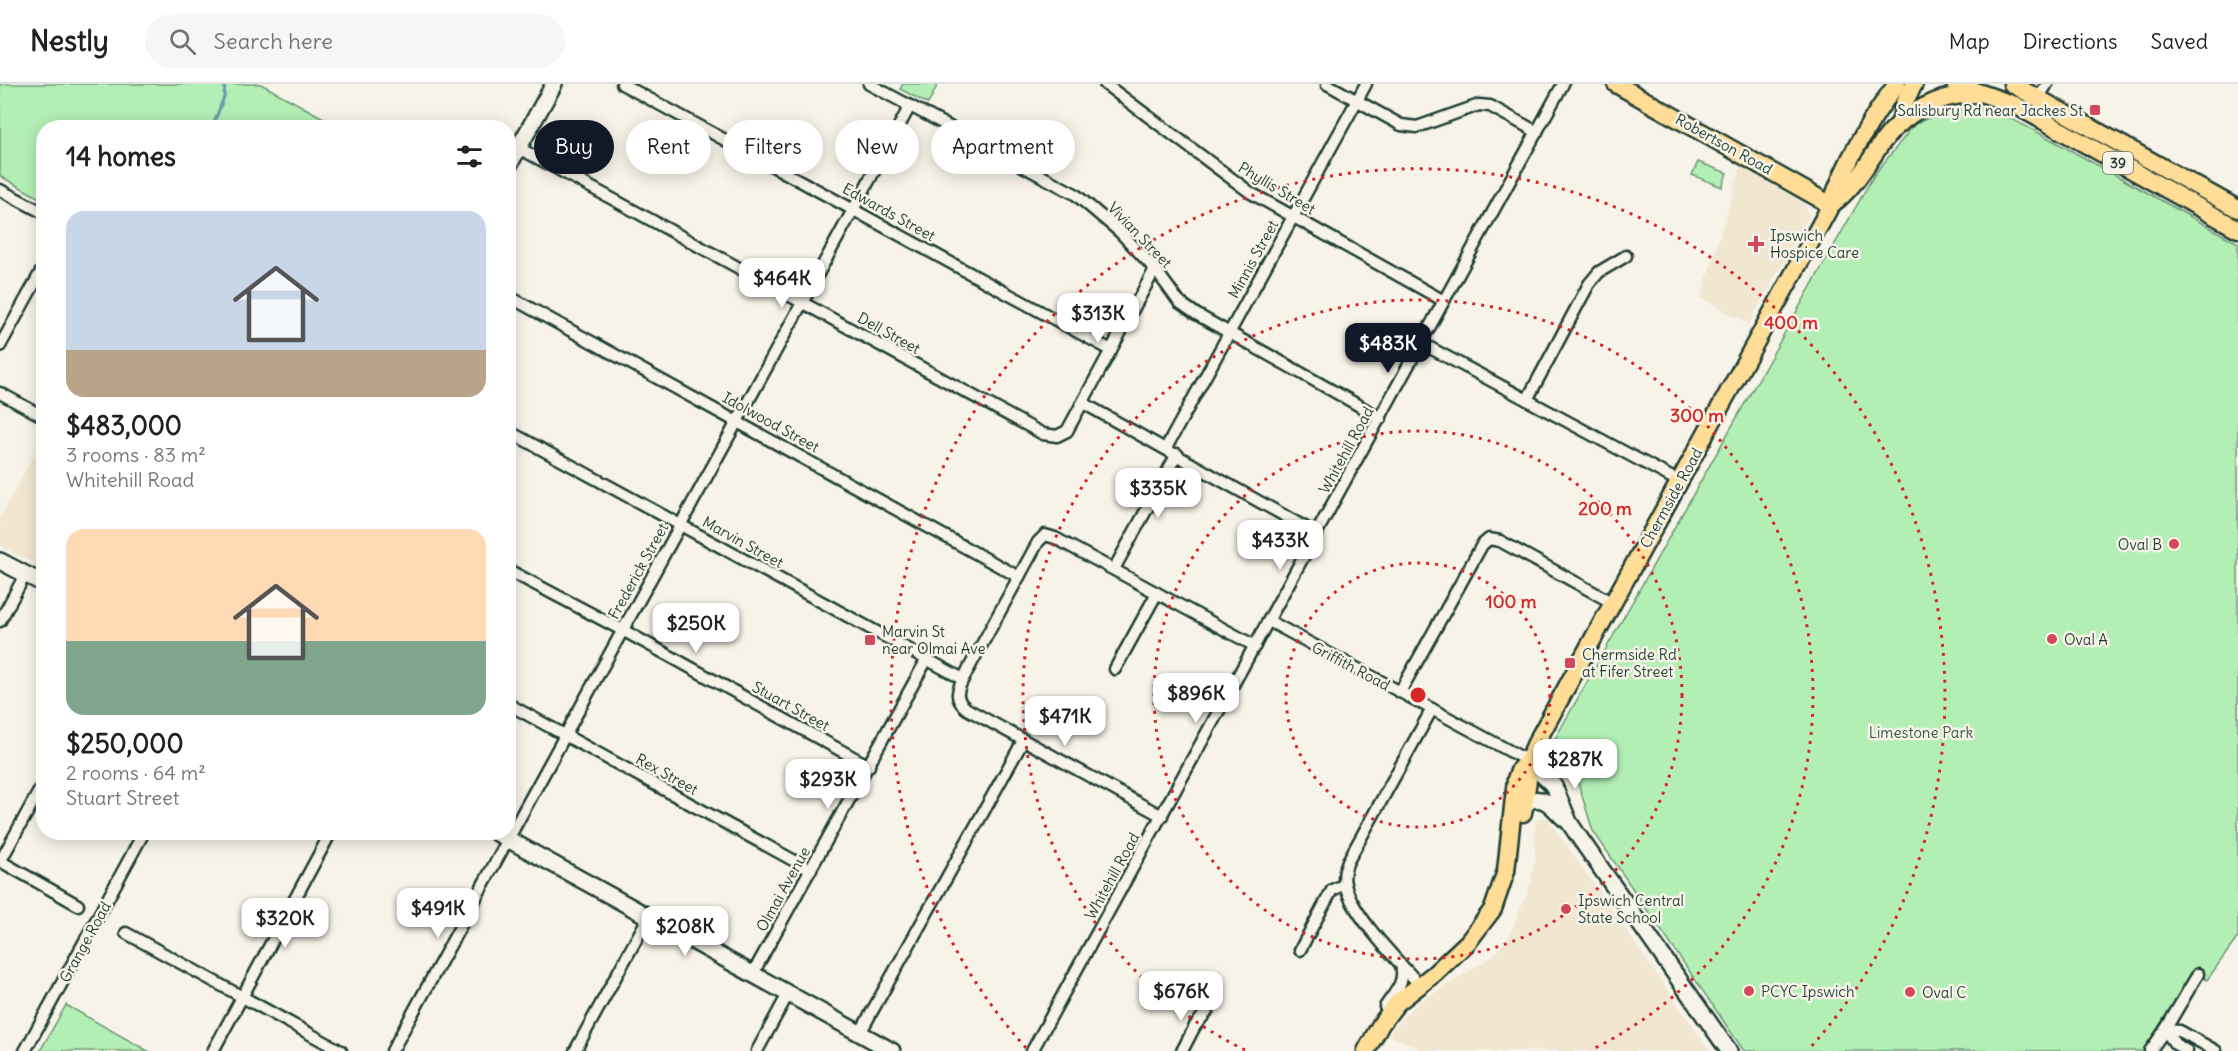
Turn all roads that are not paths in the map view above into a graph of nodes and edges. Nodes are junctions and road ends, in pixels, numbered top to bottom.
1 (554, 84) edge
2 (621, 84) edge
3 (869, 84) edge
4 (1105, 84) edge
5 (1327, 84) edge
6 (1366, 84) edge
7 (1563, 84) edge
8 (1616, 84) edge
9 (1891, 84) edge
10 (1897, 84) edge
11 (1914, 84) edge
12 (1955, 84) edge
13 (2012, 84) edge
14 (2047, 84) edge
15 (1997, 97) junction
16 (1358, 100) junction
17 (910, 106) junction
18 (2034, 106) junction
19 (1878, 111) junction
20 (1899, 126) junction
21 (1537, 132) junction
22 (519, 148) junction
23 (516, 153) edge
24 (0, 190) edge
25 (1832, 205) junction
26 (36, 209) edge
27 (853, 209) junction
28 (2238, 209) edge
29 (1293, 217) junction
30 (2238, 229) edge
31 (1626, 256) dead end
32 (1155, 269) junction
33 (36, 281) edge
34 (516, 300) edge
35 (1444, 301) junction
36 (802, 302) junction
37 (1230, 332) junction
38 (1421, 343) junction
39 (0, 346) edge
40 (1111, 350) junction
41 (0, 393) edge
42 (1527, 400) junction
43 (1083, 403) junction
44 (36, 413) edge
45 (1380, 418) junction
46 (738, 421) junction
47 (516, 435) edge
48 (1166, 448) junction
49 (1177, 454) junction
50 (1680, 482) junction
51 (681, 525) junction
52 (1317, 534) junction
53 (0, 561) edge
54 (1114, 569) junction
55 (516, 574) edge
56 (26, 575) junction
57 (1019, 577) junction
58 (36, 581) edge
59 (1157, 593) junction
60 (1613, 603) junction
61 (0, 621) edge
62 (1269, 621) junction
63 (622, 631) junction
64 (1256, 646) junction
65 (927, 659) junction
66 (1116, 669) dead end
67 (963, 679) junction
68 (1400, 693) junction
69 (516, 708) edge
70 (1432, 710) junction
71 (566, 736) junction
72 (1023, 741) junction
73 (1528, 761) junction
74 (868, 766) junction
75 (36, 797) edge
76 (1523, 807) junction
77 (516, 813) edge
78 (1162, 816) junction
79 (1571, 825) junction
80 (140, 840) edge
81 (327, 840) edge
82 (499, 840) edge
83 (508, 840) edge
84 (1586, 848) junction
85 (0, 862) edge
86 (811, 870) junction
87 (1345, 884) junction
88 (78, 905) dead end
89 (648, 918) junction
90 (126, 933) dead end
91 (1300, 950) dead end
92 (1400, 963) junction
93 (1434, 974) junction
94 (2198, 974) dead end
95 (752, 975) junction
96 (1419, 984) junction
97 (788, 994) junction
98 (242, 997) junction
99 (1208, 1010) dead end
100 (1380, 1027) junction
101 (2165, 1030) junction
102 (860, 1033) junction
103 (25, 1051) edge
104 (213, 1051) edge
105 (341, 1051) edge
106 (392, 1051) edge
107 (575, 1051) edge
108 (757, 1051) edge
109 (892, 1051) edge
110 (1032, 1051) edge
111 (1182, 1051) edge
112 (1366, 1051) edge
113 (1729, 1051) edge
114 (2150, 1051) edge
115 (2187, 1051) edge
116 (2216, 1051) edge

1 - 22 main road
2 - 27 street, Edwards Street
3 - 17 street, Vivian Street
4 - 29 street, Phyllis Street
5 - 16 street
6 - 16 street, Minnis Street
7 - 21 street, Whitehill Road
8 - 25 main road, Robertson Road
9 - 19 main road, Chermside Road
10 - 19 main road
11 - 20 main road, Chermside Road
12 - 15 main road
13 - 18 main road, 39
14 - 18 street
15 - 18 main road, 39
15 - 20 main road, 39
16 - 21 street
16 - 29 street, Minnis Street
17 - 27 street, Frederick Street
17 - 32 street, Vivian Street
18 - 28 main road, 39
18 - 30 main road, 39
19 - 25 main road, Chermside Road
20 - 25 main road, Chermside Road / 39
21 - 35 street, Whitehill Road
22 - 23 main road
22 - 36 street, Dell Street
24 - 26 street
25 - 50 main road, Chermside Road
27 - 36 street, Frederick Street
27 - 40 street, Edwards Street
29 - 35 street, Phyllis Street
29 - 37 street, Minnis Street
31 - 42 street
32 - 37 street, Vivian Street
32 - 40 street
33 - 39 street
34 - 46 street, Idolwood Street
35 - 38 street, Whitehill Road
36 - 43 street, Dell Street
36 - 46 street, Frederick Street
37 - 45 street, Vivian Street
37 - 48 street, Minnis Street
38 - 42 street
38 - 45 street, Whitehill Road
40 - 43 street
41 - 44 street
42 - 50 street
43 - 48 street
45 - 52 street, Whitehill Road
46 - 51 street, Frederick Street
46 - 57 street, Idolwood Street
47 - 51 street, Marvin Street
48 - 49 street
49 - 52 street
49 - 54 street
50 - 60 main road, Chermside Road
51 - 63 street, Frederick Street
51 - 65 street, Marvin Street
52 - 62 street, Whitehill Road
53 - 56 main road
54 - 57 street
54 - 59 street
55 - 63 street, Stuart Street
56 - 58 main road
56 - 61 street
57 - 67 street
59 - 64 street
59 - 66 street
60 - 68 street
60 - 73 main road, Chermside Road
62 - 64 street, Whitehill Road
62 - 68 street, Griffith Road
63 - 71 street, Frederick Street
63 - 74 street, Stuart Street
64 - 78 street, Whitehill Road
65 - 67 street, Marvin Street
65 - 74 street, Olmai Avenue
67 - 72 street
68 - 70 street, Griffith Road
69 - 71 street, Rex Street
70 - 73 street, Griffith Road
70 - 87 street
71 - 77 street, Frederick Street
71 - 86 street, Rex Street
72 - 78 street
72 - 102 street
73 - 76 main road, Chermside Road
73 - 79 main road, Griffith Road
73 - 84 main road, Griffith Road
73 - 93 main road, Chermside Road
74 - 86 street, Olmai Avenue
75 - 85 street
76 - 79 main road
76 - 93 main road, Chermside Road
78 - 110 street, Whitehill Road
79 - 84 main road, Griffith Road
80 - 103 street, Grange Road
81 - 98 street
82 - 106 street, Frederick Street
83 - 89 main road
84 - 113 main road, Griffith Road
85 - 88 street
86 - 95 street, Olmai Avenue
87 - 91 street
87 - 92 street
89 - 95 main road
89 - 107 street
90 - 98 street
92 - 96 street
92 - 100 street
93 - 96 main road, Chermside Road
94 - 101 street
95 - 97 main road
96 - 100 main road, Chermside Road
97 - 102 main road
97 - 108 street
98 - 104 street
98 - 105 street
99 - 111 street
100 - 112 main road, Chermside Road
101 - 114 street
101 - 115 street
101 - 116 street
102 - 109 main road

